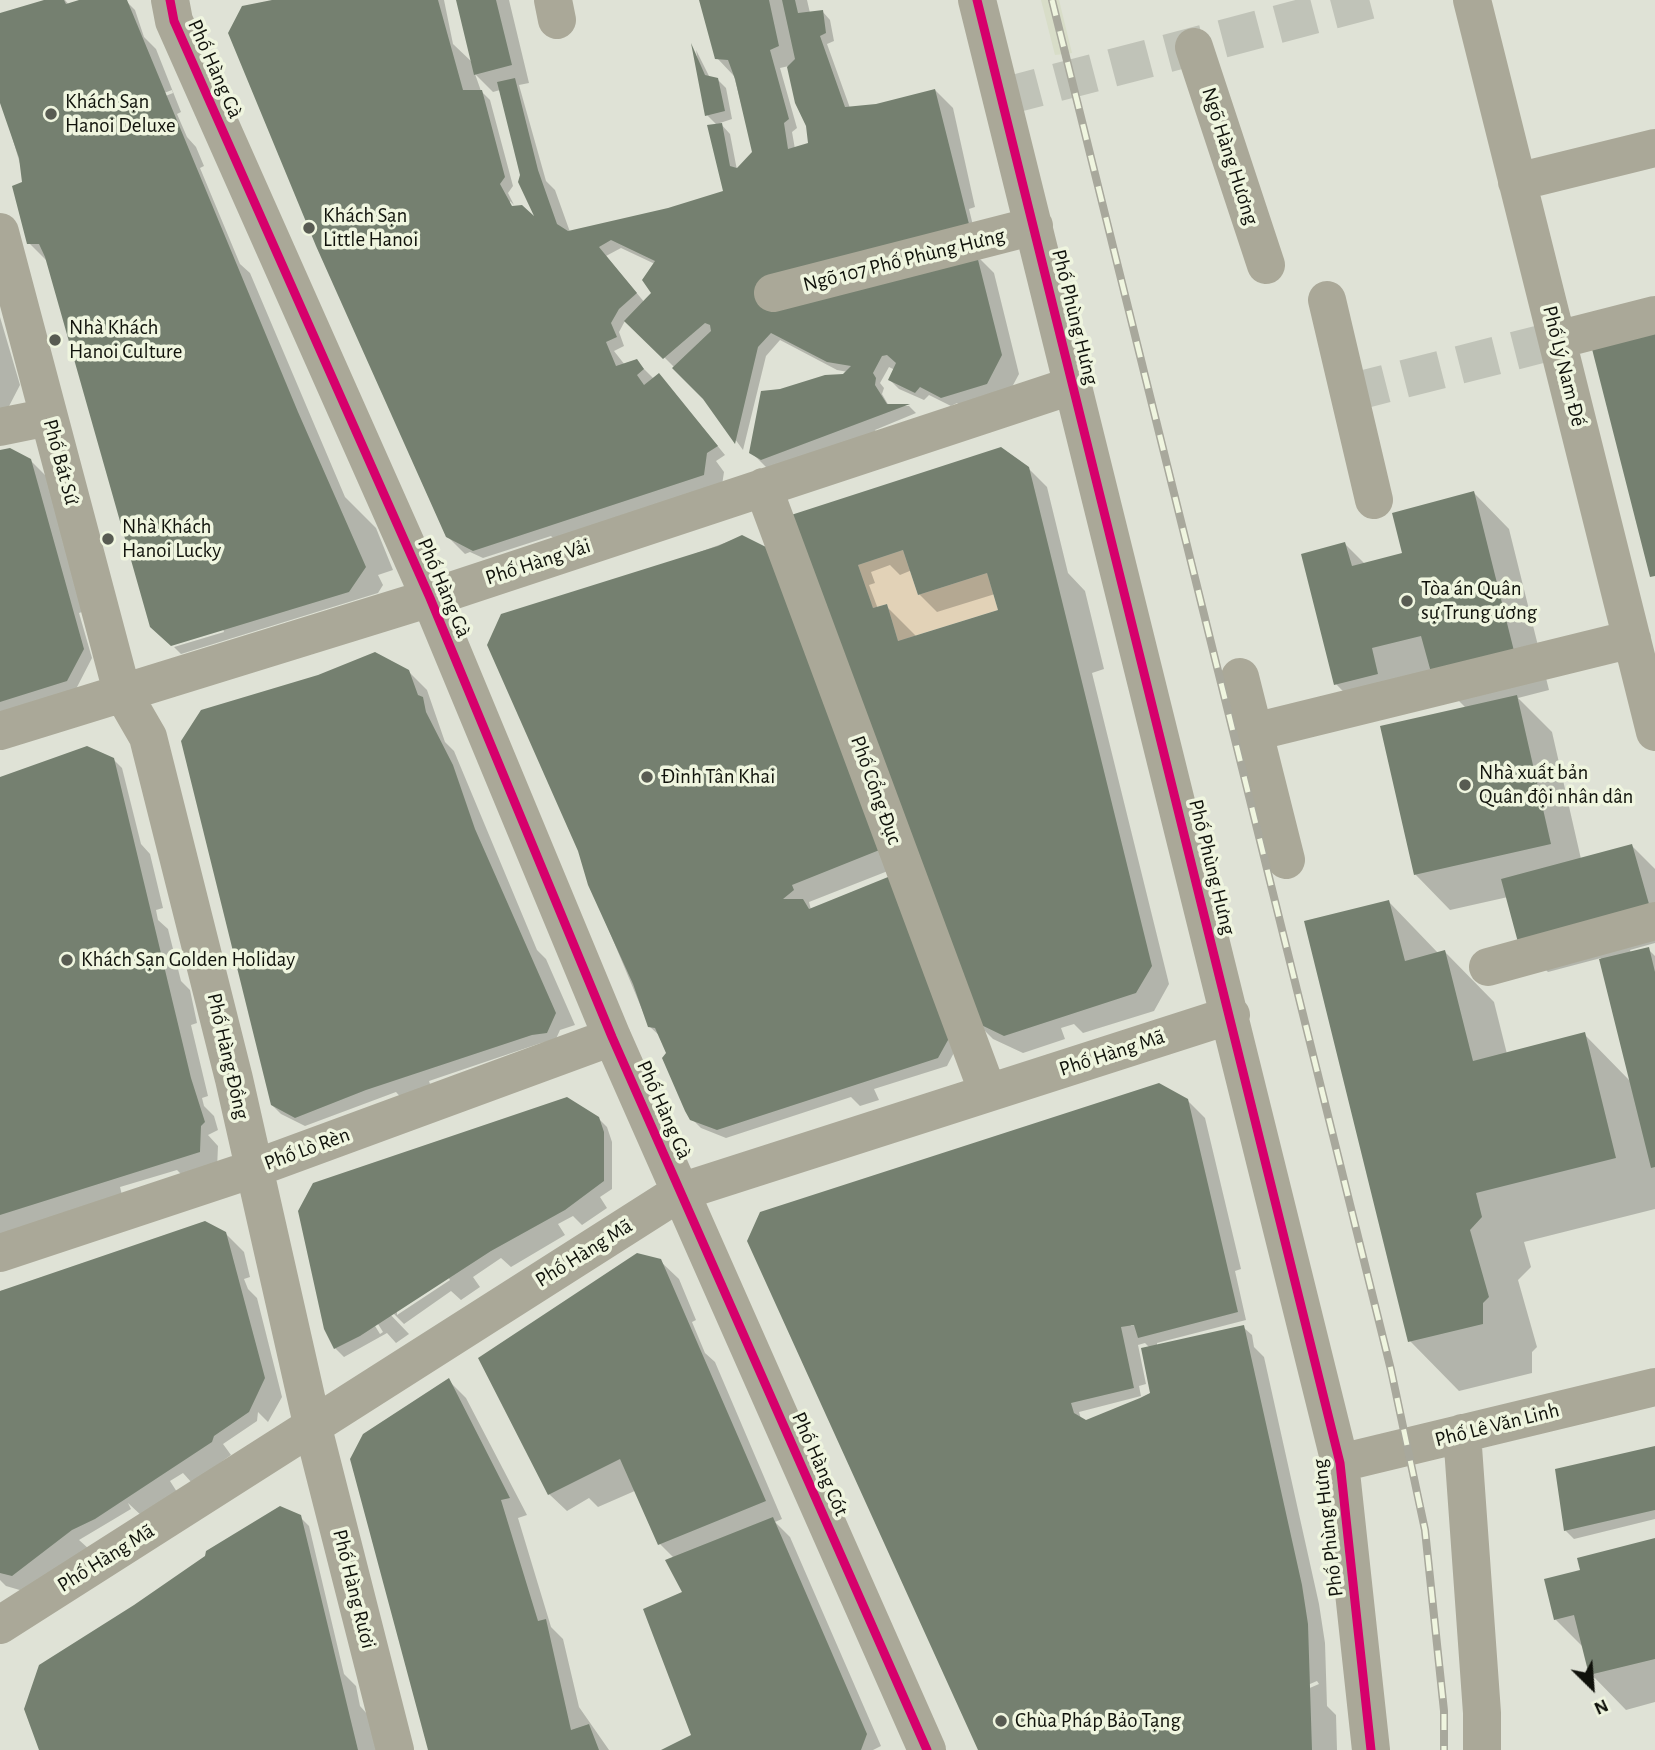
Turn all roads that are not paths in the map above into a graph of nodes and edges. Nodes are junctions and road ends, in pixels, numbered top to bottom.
1 (170, 0) edge
2 (977, 0) edge
3 (1472, 0) edge
4 (1194, 47) dead end
5 (1655, 148) edge
6 (1517, 182) junction
7 (1034, 226) junction
8 (0, 232) edge
9 (1266, 265) dead end
10 (773, 293) dead end
11 (1327, 300) dead end
12 (1655, 315) edge
13 (1557, 340) junction
14 (1074, 385) junction
15 (49, 417) junction
16 (0, 427) edge
17 (763, 487) junction
18 (1374, 500) dead end
19 (430, 598) junction
20 (1632, 639) junction
21 (1240, 677) dead end
22 (122, 692) junction
23 (0, 731) edge
24 (1254, 732) junction
25 (1655, 732) edge
26 (1286, 860) dead end
27 (1655, 921) edge
28 (1488, 967) dead end
29 (1231, 1015) junction
30 (612, 1037) junction
31 (988, 1093) junction
32 (253, 1169) junction
33 (680, 1192) junction
34 (0, 1253) edge
35 (1655, 1387) edge
36 (313, 1428) junction
37 (1462, 1433) junction
38 (1340, 1463) junction
39 (0, 1625) edge
40 (395, 1750) edge
41 (927, 1750) edge
42 (1371, 1750) edge
43 (1482, 1750) edge

1 - 19 street, Phố Hàng Gà
2 - 7 street, Phố Phùng Hưng
3 - 6 street, Phố Lý Nam Đế
4 - 9 street, Ngõ Hàng Hương
5 - 6 street
6 - 13 street, Phố Lý Nam Đế
7 - 10 street, Ngõ 107 Phố Phùng Hưng
7 - 14 street, Phố Phùng Hưng
8 - 15 street, Phố Bát Sứ
11 - 18 street
12 - 13 street
13 - 20 street, Phố Lý Nam Đế
14 - 17 street, Phố Hàng Vải
14 - 29 street, Phố Phùng Hưng
15 - 16 street
15 - 22 street, Phố Bát Sứ
17 - 19 street, Phố Hàng Vải
17 - 31 street, Phố Cổng Đục
19 - 22 street, Phố Hàng Vải
19 - 30 street, Phố Hàng Gà
20 - 24 street
20 - 25 street, Phố Lý Nam Đế
21 - 24 street
22 - 23 street, Phố Hàng Vải
22 - 32 street, Phố Hàng Đồng
24 - 26 street
27 - 28 street
29 - 31 street, Phố Hàng Mã
29 - 38 street, Phố Phùng Hưng
30 - 32 street, Phố Lò Rèn
30 - 33 street, Phố Hàng Gà
31 - 33 street, Phố Hàng Mã
32 - 34 street, Phố Lò Rèn
32 - 36 street, Phố Hàng Đồng
33 - 36 street, Phố Hàng Mã
33 - 41 street, Phố Hàng Cót
35 - 37 street, Phố Lê Văn Linh
36 - 39 street, Phố Hàng Mã
36 - 40 street, Phố Hàng Rươi
37 - 38 street, Phố Lê Văn Linh
37 - 43 street
38 - 42 street, Phố Phùng Hưng

